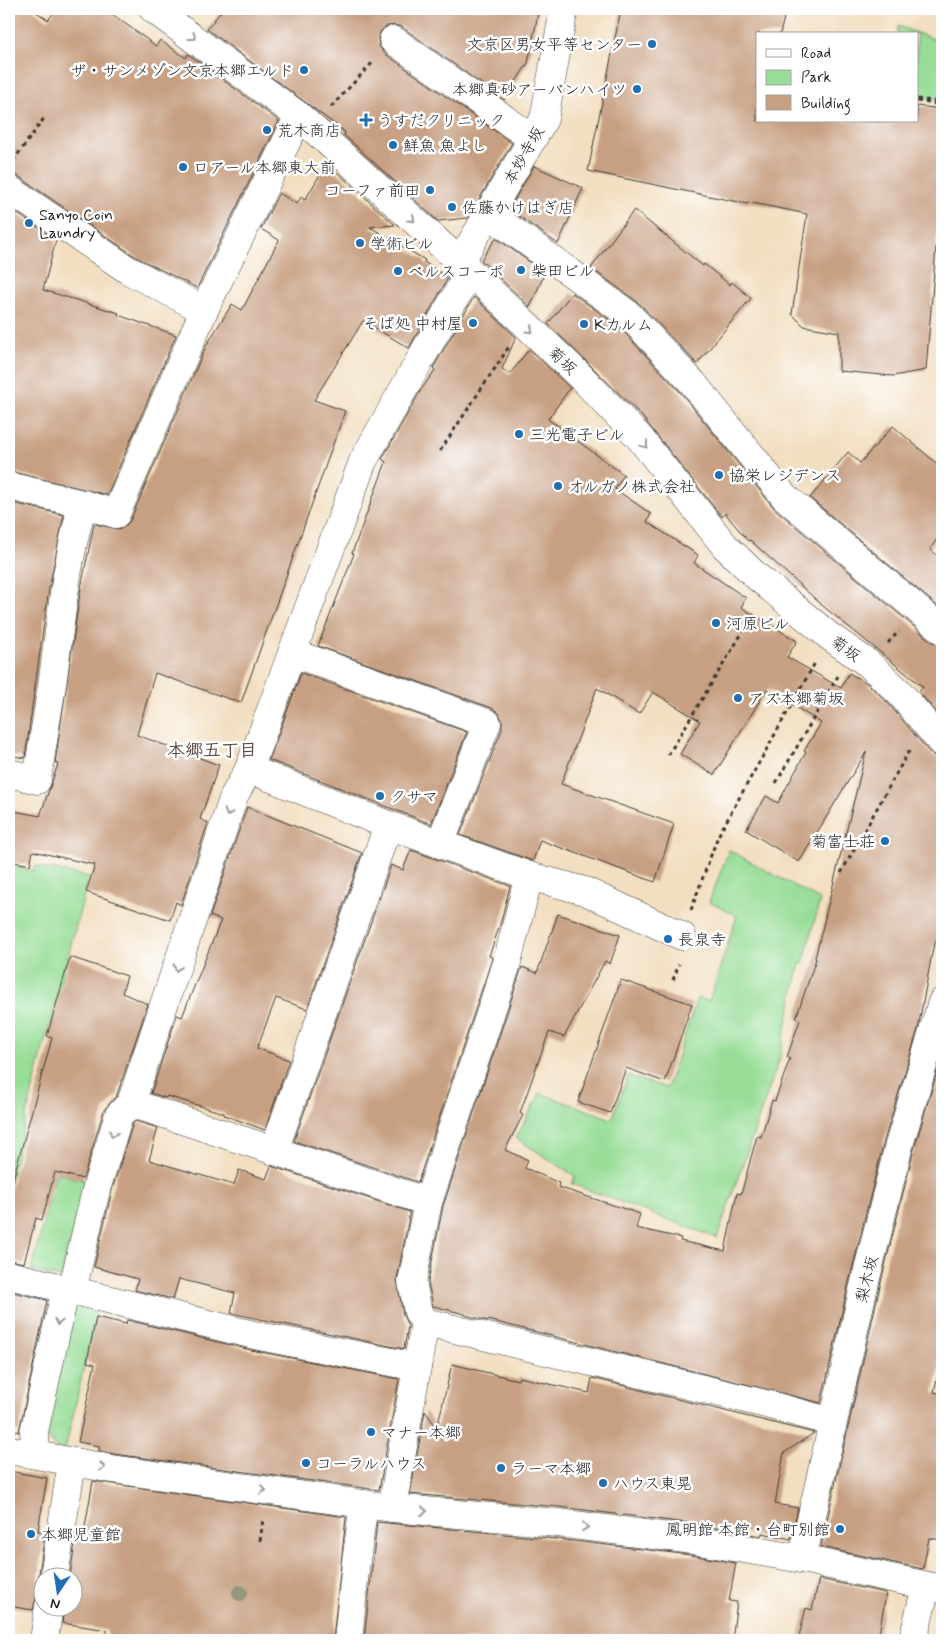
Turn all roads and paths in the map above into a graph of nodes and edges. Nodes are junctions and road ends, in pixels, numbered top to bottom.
1 (564, 9) edge
2 (159, 10) edge
3 (393, 40) joint
4 (918, 100) edge
5 (942, 103) edge
6 (45, 117) dead end
7 (306, 121) junction
8 (533, 140) junction
9 (9, 166) edge
10 (9, 189) edge
11 (489, 214) junction
12 (464, 268) junction
13 (204, 310) junction
14 (525, 324) junction
15 (440, 451) dead end
16 (9, 486) edge
17 (83, 504) junction
18 (770, 588) junction
19 (920, 610) junction
20 (942, 630) edge
21 (829, 636) junction
22 (293, 653) junction
23 (860, 658) junction
24 (934, 733) edge
25 (668, 755) dead end
26 (248, 769) junction
27 (9, 773) edge
28 (776, 783) dead end
29 (388, 825) junction
30 (440, 844) junction
31 (841, 873) dead end
32 (528, 876) junction
33 (682, 936) joint
34 (942, 1002) edge
35 (131, 1103) junction
36 (274, 1151) junction
37 (428, 1202) junction
38 (9, 1275) edge
39 (72, 1291) junction
40 (425, 1322) junction
41 (417, 1367) junction
42 (832, 1422) junction
43 (9, 1450) edge
44 (36, 1455) junction
45 (72, 1462) junction
46 (364, 1504) junction
47 (392, 1508) junction
48 (802, 1560) junction
49 (56, 1566) edge
50 (934, 1588) edge
51 (48, 1616) edge
52 (44, 1640) edge
53 (348, 1640) edge
54 (913, 1640) edge

1 - 8 street, 本妙寺坂
2 -> 7 street, 菊坂
3 - 7 path
3 - 8 street
4 - 5 path
6 - 9 path
7 -> 12 street, 菊坂
7 - 13 street
8 - 11 street, 本妙寺坂
10 - 13 street
11 - 12 street, 本妙寺坂
11 - 19 street
12 - 14 street, 菊坂
12 - 22 street, 本妙寺坂
13 - 17 street
14 - 15 path
14 -> 18 street, 菊坂
16 - 17 street
17 - 27 street
18 - 21 street, 菊坂
18 - 25 path
19 - 20 street
19 - 23 path
21 - 23 street, 菊坂
21 - 33 path
22 - 26 street, 本妙寺坂
22 - 30 street
23 - 24 street, 菊坂
23 - 28 path
24 - 31 path
26 - 29 street
26 -> 35 street, 本妙寺坂
29 - 30 street
29 - 36 street
30 - 32 street
32 - 33 street
32 - 37 street
34 - 42 street, 梨木坂
35 - 36 street
35 -> 39 street, 本妙寺坂
36 - 37 street
37 - 40 street
38 - 39 street
39 - 41 street
39 -> 44 street, 本妙寺坂
40 - 41 street
40 - 42 street
41 - 47 street
42 - 48 street, 梨木坂
43 - 44 street
44 - 45 street
45 -> 46 street
45 - 49 street
46 - 47 street
46 - 53 street
47 -> 48 street
48 - 50 street
50 - 54 street
51 - 52 street

